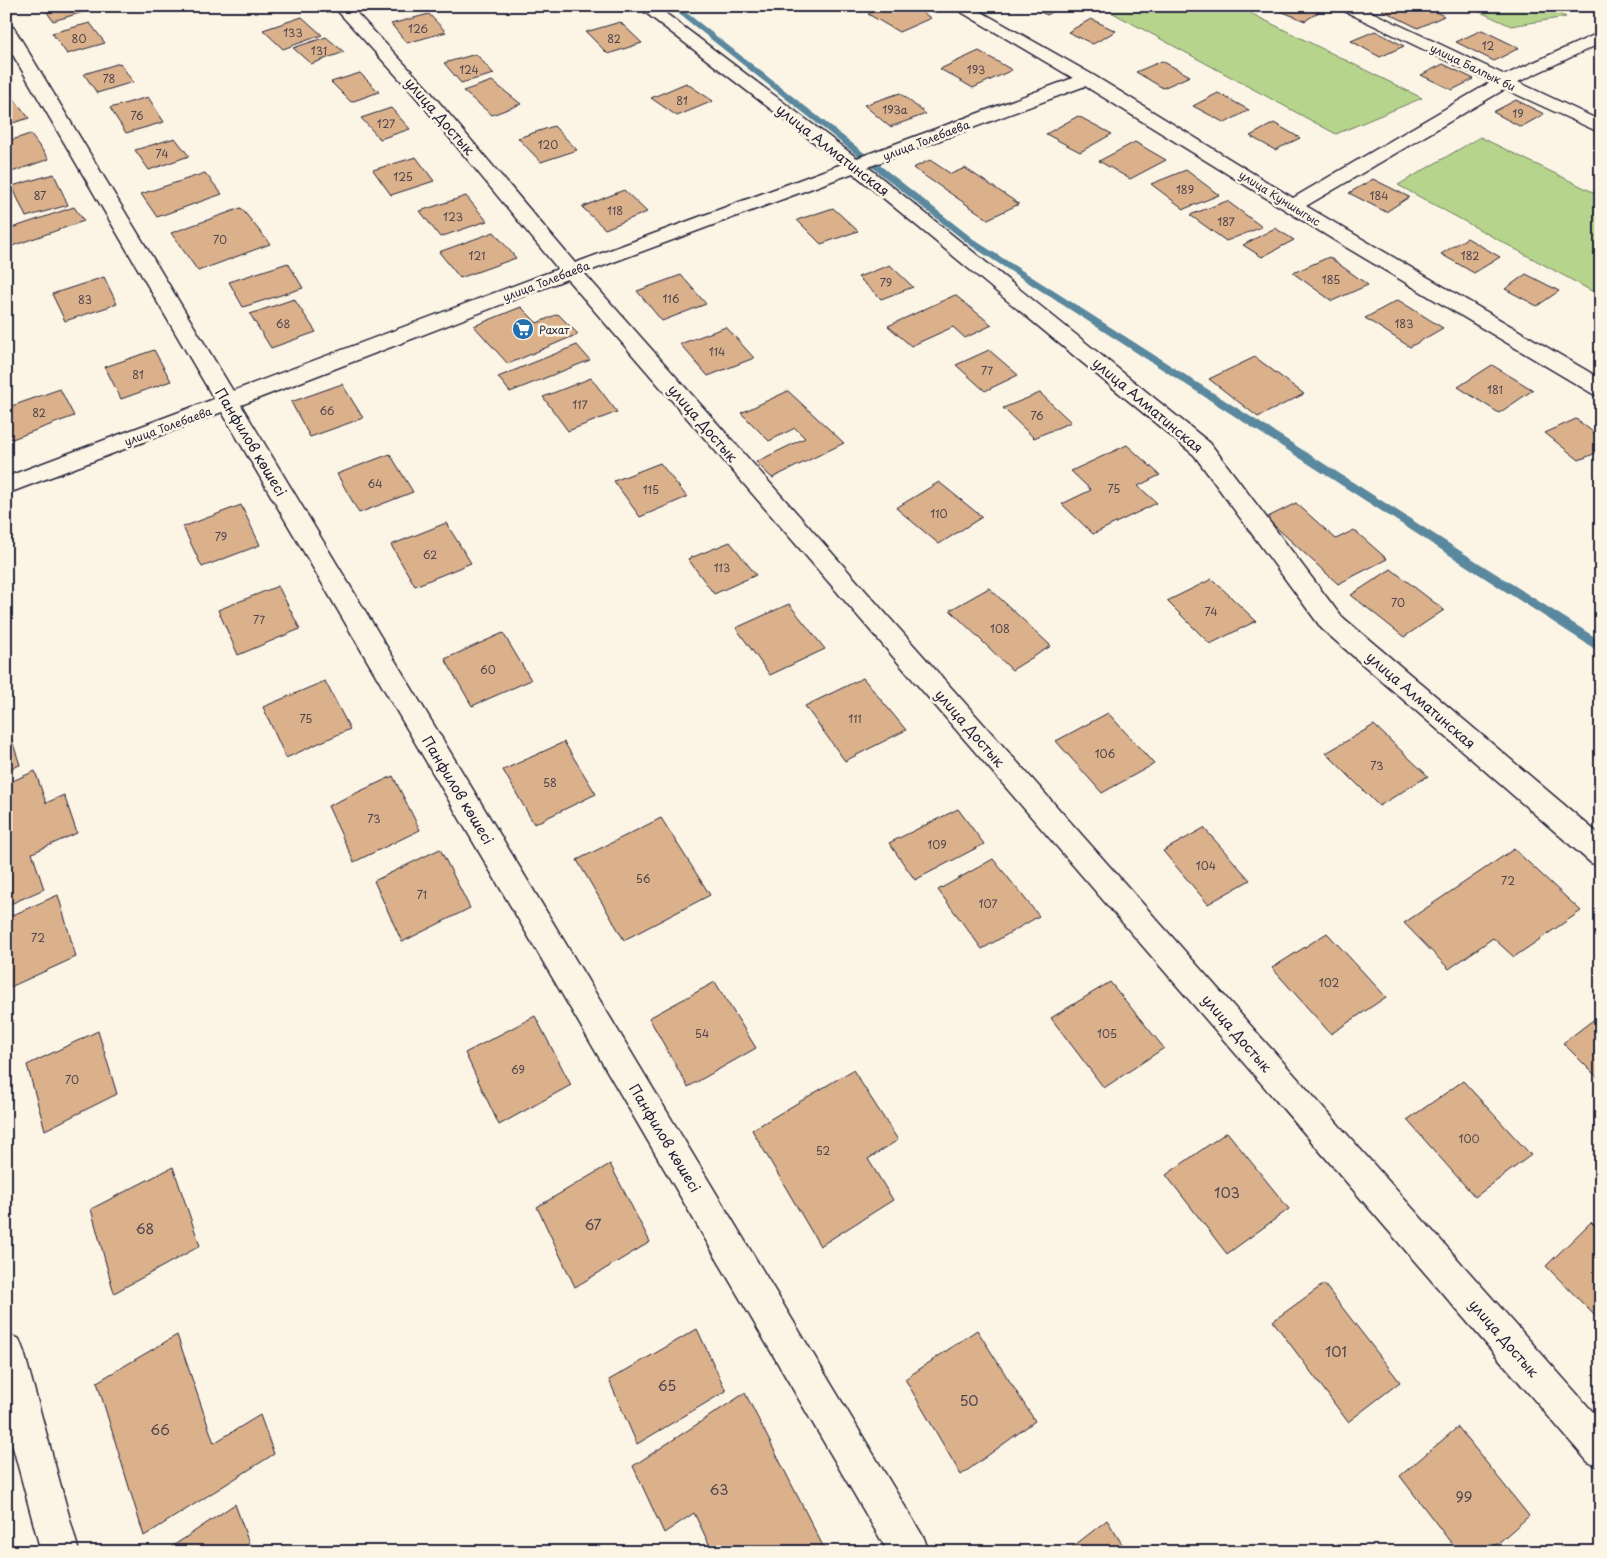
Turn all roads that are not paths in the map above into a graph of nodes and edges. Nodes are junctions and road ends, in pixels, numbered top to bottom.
1 (341, 6) edge
2 (645, 6) edge
3 (959, 6) edge
4 (1346, 6) edge
5 (6, 28) edge
6 (1601, 37) edge
7 (1087, 79) junction
8 (1504, 82) junction
9 (1601, 128) edge
10 (856, 166) junction
11 (1293, 206) junction
12 (571, 272) junction
13 (1601, 389) edge
14 (228, 403) junction
15 (6, 486) edge
16 (1601, 854) edge
17 (6, 1352) edge
18 (1601, 1449) edge
19 (60, 1552) edge
20 (910, 1552) edge

1 - 12 street, улица Достык
2 - 10 street, улица Алматинская
3 - 7 street, улица Куншыгыс
4 - 8 street, улица Балпык би
5 - 14 street, Панфилов көшесі
6 - 8 street
7 - 10 street, улица Толебаева
7 - 11 street, улица Куншыгыс
8 - 9 street, улица Балпык би
8 - 11 street
10 - 12 street, улица Толебаева
10 - 16 street, улица Алматинская
11 - 13 street, улица Куншыгыс
12 - 14 street, улица Толебаева
12 - 18 street, улица Достык
14 - 15 street, улица Толебаева
14 - 20 street, Панфилов көшесі
17 - 19 street

